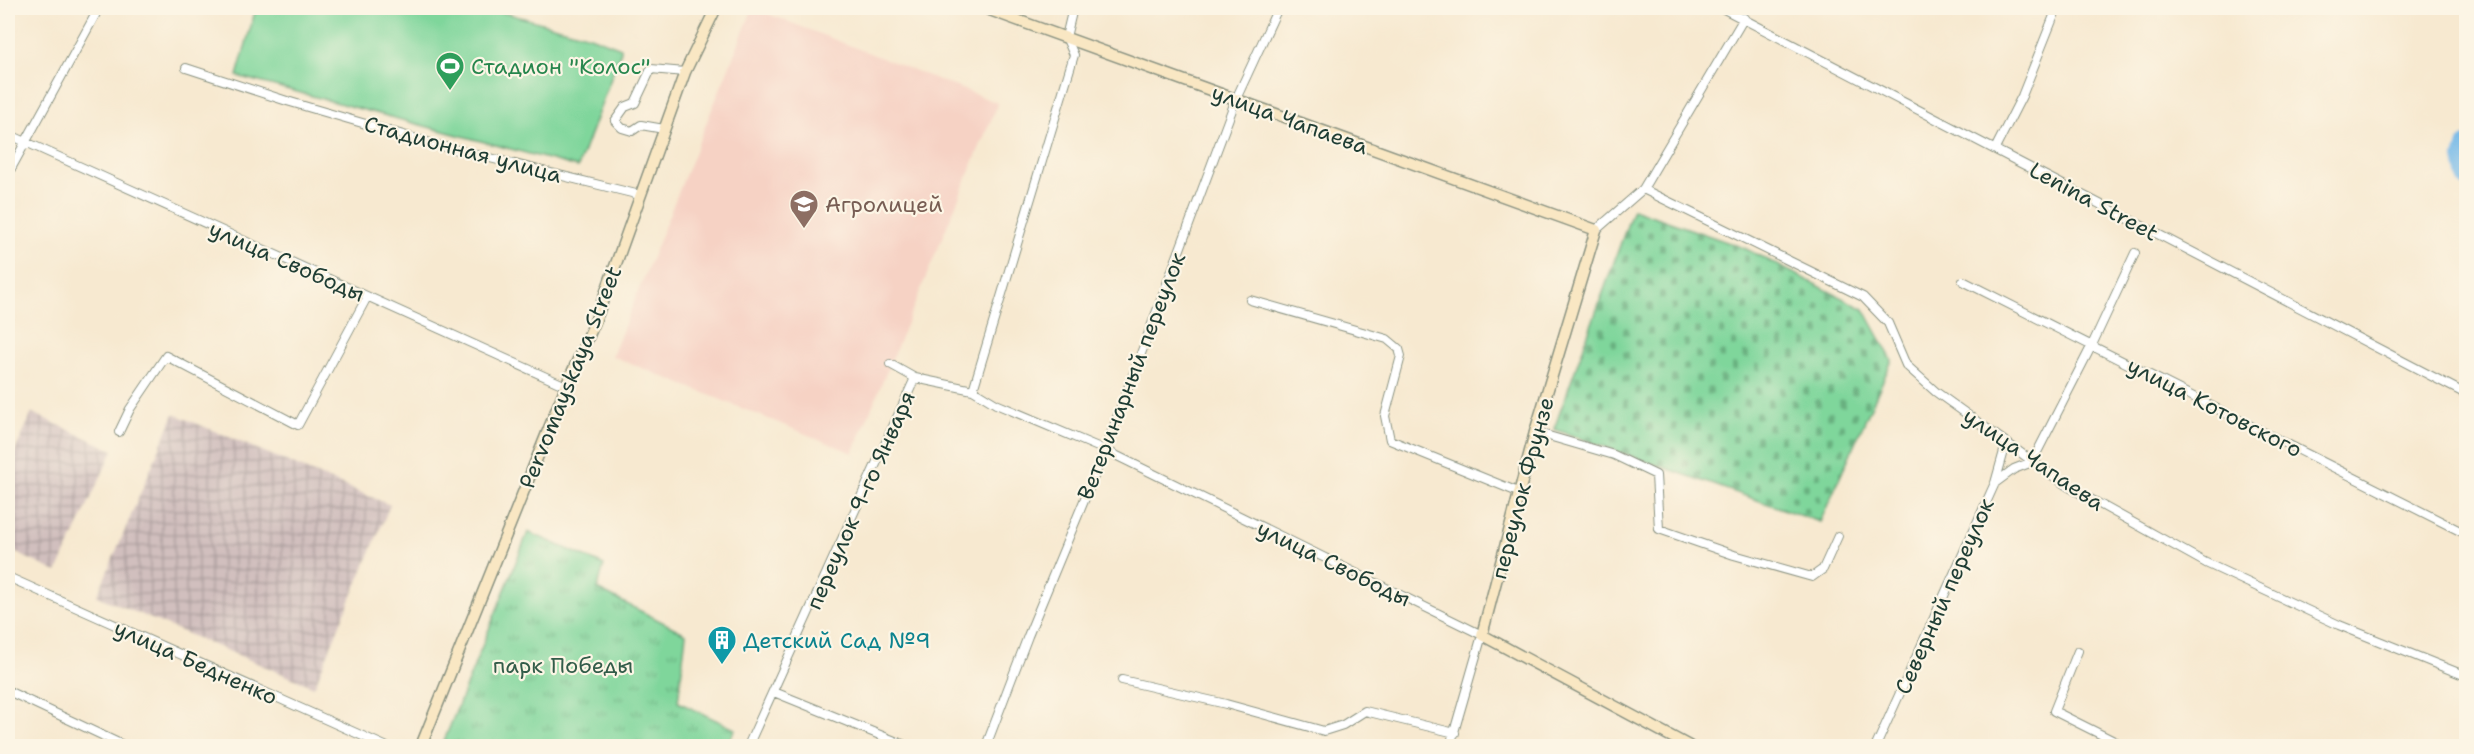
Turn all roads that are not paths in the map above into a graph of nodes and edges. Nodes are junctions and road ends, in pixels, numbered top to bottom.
1 (99, 8) edge
2 (716, 8) edge
3 (984, 8) edge
4 (1074, 8) edge
5 (1278, 8) edge
6 (1722, 8) edge
7 (2057, 8) edge
8 (1744, 18) junction
9 (1066, 37) junction
10 (186, 68) dead end
11 (685, 72) junction
12 (1236, 99) junction
13 (664, 129) junction
14 (8, 134) edge
15 (26, 142) junction
16 (1995, 149) junction
17 (8, 174) edge
18 (1644, 189) junction
19 (640, 195) junction
20 (1596, 230) junction
21 (2135, 253) dead end
22 (1963, 281) dead end
23 (367, 297) junction
24 (1250, 300) dead end
25 (2092, 345) junction
26 (890, 364) dead end
27 (915, 378) junction
28 (566, 386) junction
29 (973, 390) junction
30 (2466, 394) edge
31 (119, 432) dead end
32 (1535, 432) junction
33 (2007, 444) junction
34 (1105, 450) junction
35 (2032, 462) junction
36 (1995, 483) junction
37 (1518, 492) junction
38 (2466, 534) edge
39 (1838, 536) dead end
40 (8, 577) edge
41 (1482, 635) junction
42 (2078, 651) dead end
43 (2466, 676) edge
44 (1122, 680) dead end
45 (8, 691) edge
46 (774, 692) junction
47 (1455, 733) junction
48 (125, 747) edge
49 (385, 747) edge
50 (421, 747) edge
51 (748, 747) edge
52 (907, 747) edge
53 (986, 747) edge
54 (1450, 747) edge
55 (1689, 747) edge
56 (1876, 747) edge
57 (2124, 747) edge

1 - 15 street
2 - 11 main road, Pervomayskaya Street
3 - 9 main road, улица Чапаева
4 - 9 street
5 - 12 street, Ветеринарный переулок
6 - 8 street, Lenina Street
7 - 16 street
8 - 16 street, Lenina Street
8 - 18 street
9 - 12 main road, улица Чапаева
9 - 29 street
10 - 19 street, Стадионная улица
11 - 13 main road, Pervomayskaya Street
11 - 13 street
12 - 20 main road, улица Чапаева
12 - 34 street, Ветеринарный переулок
13 - 19 main road, Pervomayskaya Street
14 - 15 street, улица Свободы
15 - 17 street
15 - 23 street, улица Свободы
16 - 30 street, Lenina Street
18 - 20 street
18 - 33 street, улица Чапаева
19 - 28 main road, Pervomayskaya Street
20 - 32 main road, переулок Фрунзе
21 - 25 street
22 - 25 street, улица Котовского
23 - 28 street, улица Свободы
23 - 31 street
24 - 37 street
25 - 35 street
25 - 38 street, улица Котовского
26 - 27 street
27 - 29 street, переулок 9-го Января
27 - 46 street, переулок 9-го Января
28 - 50 main road, Pervomayskaya Street
29 - 34 street, улица Свободы
32 - 37 main road, переулок Фрунзе
32 - 39 street
33 - 35 street, улица Чапаева
33 - 36 street, Северный переулок
34 - 41 street, улица Свободы
34 - 53 street, Ветеринарный переулок
35 - 36 street
35 - 43 street, улица Чапаева
36 - 56 street, Северный переулок
37 - 41 main road, переулок Фрунзе
40 - 49 street, улица Бедненко
41 - 47 street, переулок Фрунзе
41 - 55 main road, улица Свободы
42 - 57 street
44 - 47 street
45 - 48 street
46 - 51 street, переулок 9-го Января
46 - 52 street
47 - 54 street, переулок Фрунзе

